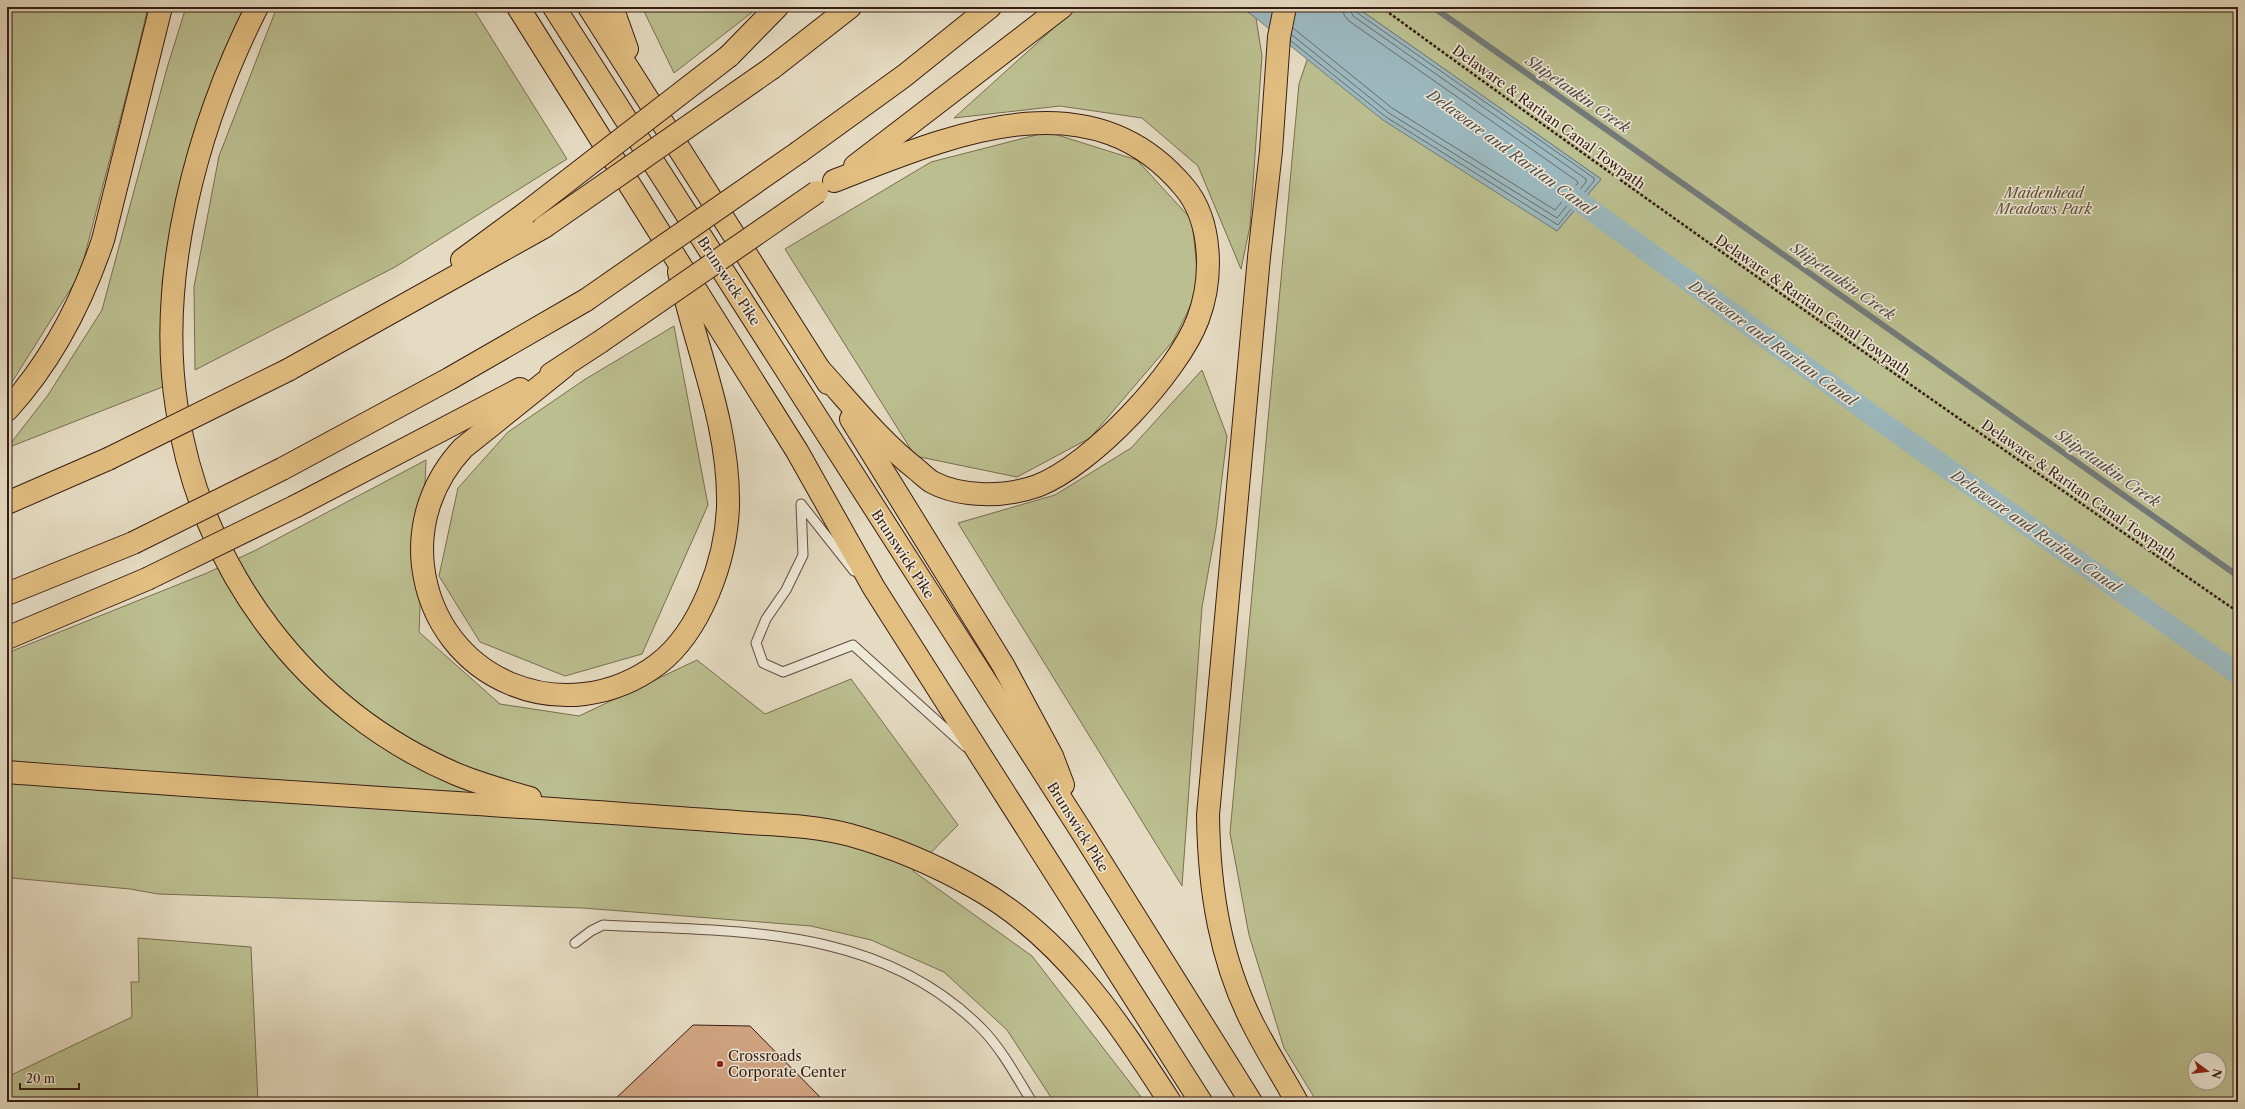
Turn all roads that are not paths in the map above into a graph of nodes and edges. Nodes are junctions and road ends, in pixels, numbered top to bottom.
1 (161, 7) edge
2 (257, 7) edge
3 (518, 7) edge
4 (554, 7) edge
5 (590, 7) edge
6 (612, 7) edge
7 (777, 7) edge
8 (850, 7) edge
9 (990, 7) edge
10 (1062, 7) edge
11 (1285, 7) edge
12 (640, 84) junction
13 (826, 187) junction
14 (675, 255) junction
15 (385, 317) junction
16 (564, 367) junction
17 (820, 370) junction
18 (7, 410) edge
19 (7, 503) edge
20 (7, 594) edge
21 (898, 627) junction
22 (7, 638) edge
23 (989, 769) junction
24 (7, 772) edge
25 (589, 811) junction
26 (1082, 832) junction
27 (575, 943) dead end
28 (1032, 1102) edge
29 (1170, 1102) edge
30 (1201, 1102) edge
31 (1251, 1102) edge
32 (1297, 1102) edge

1 - 18 highway
2 - 25 highway
3 - 14 highway
4 - 26 highway, Brunswick Pike
5 - 12 highway
6 - 12 highway
7 - 15 highway, bridge
8 - 15 highway, bridge
9 - 20 highway, bridge
10 - 13 highway
11 - 32 highway
12 - 17 highway
13 - 16 highway, bridge
13 - 17 highway
14 - 16 highway
14 - 21 highway
15 - 19 highway, bridge
16 - 22 highway, bridge
17 - 26 highway
21 - 23 highway
21 - 23 lane
23 - 30 highway
24 - 25 highway
25 - 29 highway
26 - 31 highway, Brunswick Pike
27 - 28 lane

